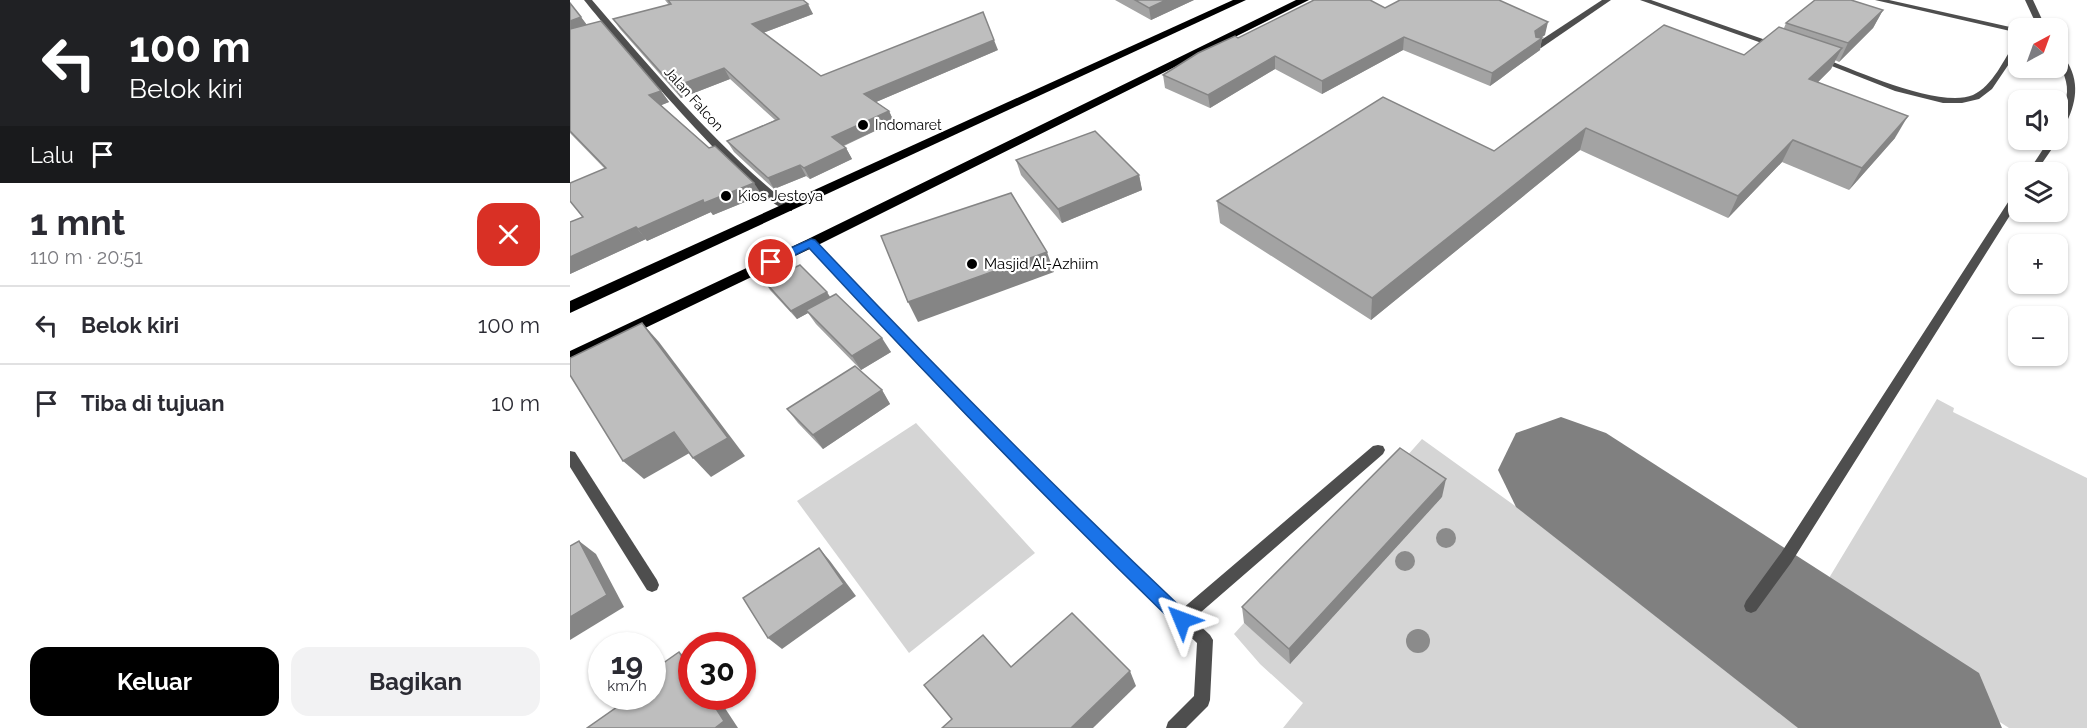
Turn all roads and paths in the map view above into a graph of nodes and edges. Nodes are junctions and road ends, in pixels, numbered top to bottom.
1 (588, 0) edge
2 (1241, 0) edge
3 (1304, 0) edge
4 (1607, 0) edge
5 (1644, 0) edge
6 (1879, 0) edge
7 (2029, 0) edge
8 (2037, 18) edge
9 (611, 27) junction
10 (2008, 29) edge
11 (601, 30) edge
12 (1778, 35) edge
13 (1769, 42) junction
14 (1539, 46) edge
15 (1780, 46) edge
16 (1813, 58) edge
17 (2008, 59) edge
18 (2068, 69) edge
19 (2068, 109) edge
20 (788, 209) junction
21 (2008, 210) edge
22 (811, 243) junction
23 (570, 307) edge
24 (570, 358) edge
25 (1378, 450) dead end
26 (570, 456) edge
27 (652, 585) dead end
28 (1751, 606) dead end
29 (1182, 620) junction
30 (1174, 728) edge

1 - 9 street, Jalan Falcon
2 - 20 highway
3 - 22 highway
4 - 14 street
5 - 13 street
6 - 10 street
7 - 8 street
9 - 11 street
9 - 20 street, Jalan Falcon
12 - 13 street
13 - 15 street
16 - 17 street
18 - 19 street
20 - 23 highway
21 - 28 street
22 - 24 highway
22 - 29 street
25 - 29 street
26 - 27 street
29 - 30 street

